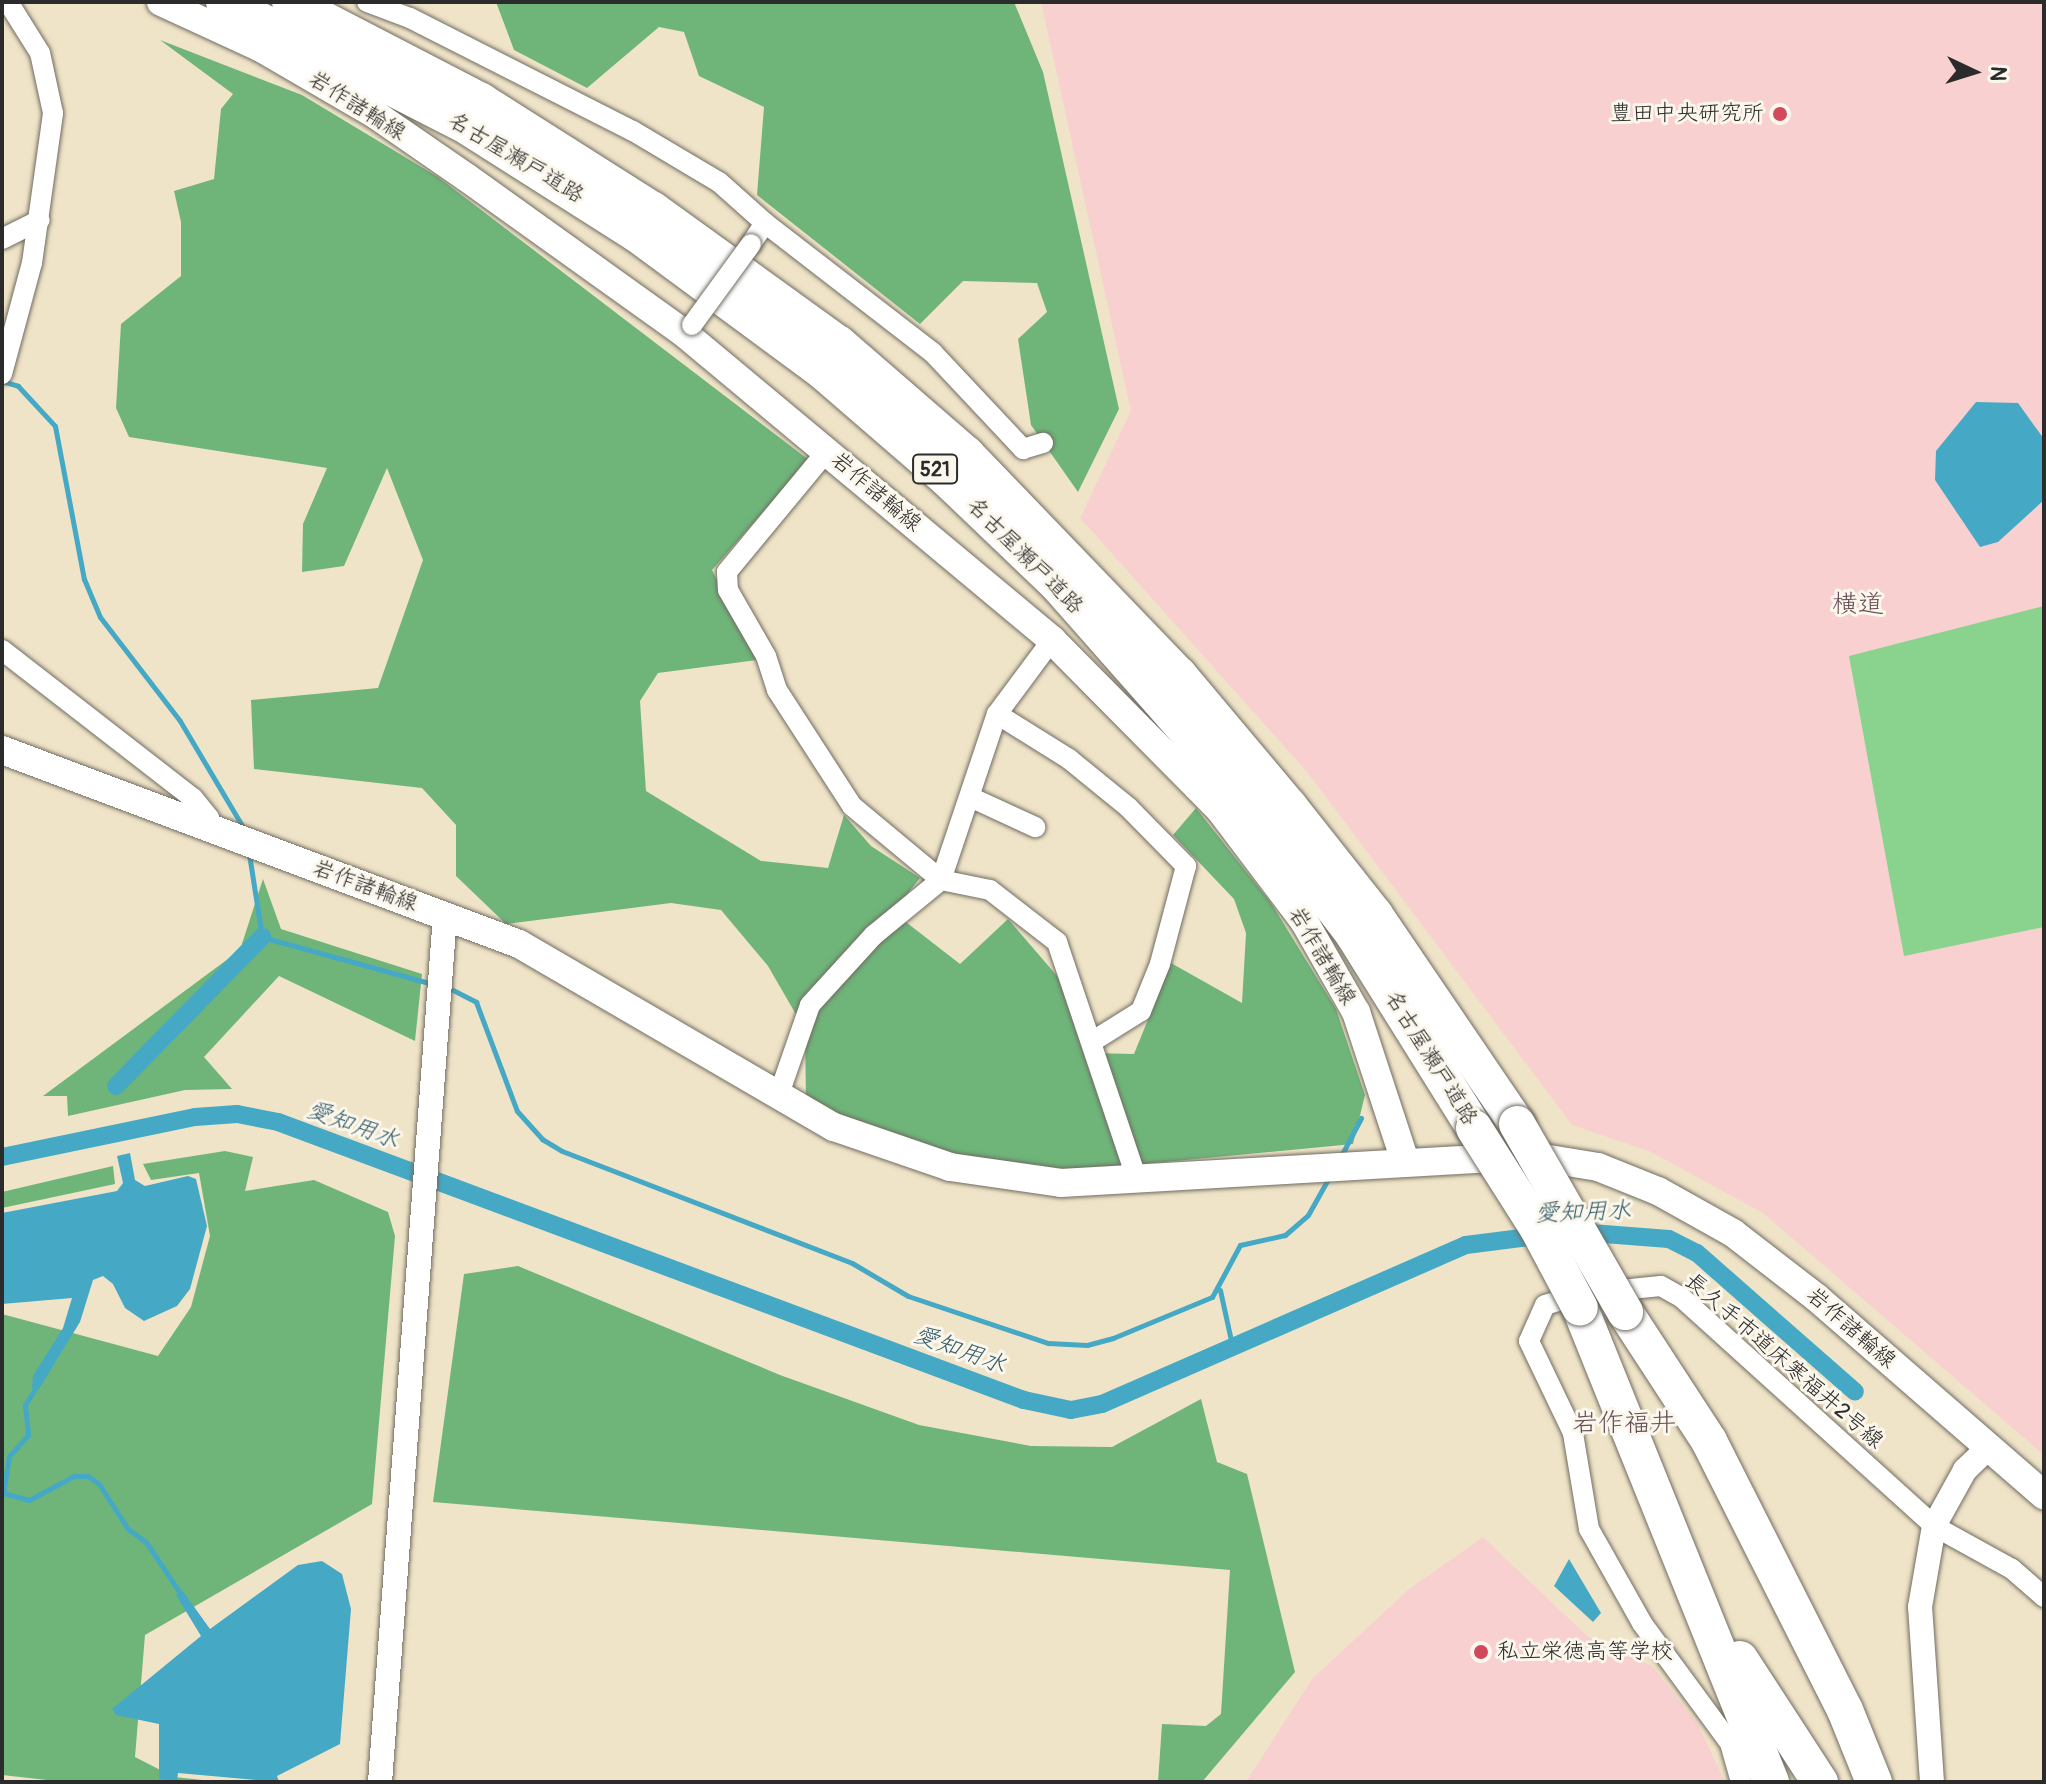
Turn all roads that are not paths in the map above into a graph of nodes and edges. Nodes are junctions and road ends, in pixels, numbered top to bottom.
1 (8, 2) edge
2 (161, 2) edge
3 (224, 2) edge
4 (290, 2) edge
5 (367, 2) edge
6 (40, 220) junction
7 (765, 223) junction
8 (2, 239) edge
9 (688, 329) junction
10 (2, 374) edge
11 (1043, 443) dead end
12 (827, 451) junction
13 (1052, 640) junction
14 (2, 650) edge
15 (997, 714) junction
16 (2, 750) edge
17 (970, 797) junction
18 (1035, 827) dead end
19 (222, 835) junction
20 (941, 880) junction
21 (445, 915) junction
22 (1093, 1041) junction
23 (778, 1097) junction
24 (1405, 1161) junction
25 (1138, 1182) junction
26 (1988, 1448) junction
27 (2044, 1495) edge
28 (1934, 1526) junction
29 (1755, 1539) junction
30 (1687, 1572) junction
31 (2044, 1597) edge
32 (380, 1782) edge
33 (1741, 1782) edge
34 (1771, 1782) edge
35 (1820, 1782) edge
36 (1851, 1782) edge
37 (1874, 1782) edge
38 (1932, 1782) edge

1 - 6 street
2 - 9 main road, 岩作諸輪線
3 - 30 highway, 名古屋瀬戸道路 / 521, bridge
4 - 29 highway, 名古屋瀬戸道路 / 521, bridge
5 - 7 street
6 - 8 street
6 - 10 street
7 - 9 street, bridge
7 - 11 street
9 - 12 main road, 岩作諸輪線
12 - 13 main road, 岩作諸輪線
12 - 20 street
13 - 15 street
13 - 24 main road, 岩作諸輪線
14 - 19 street
15 - 17 street
15 - 22 street
16 - 19 main road, 岩作諸輪線
17 - 18 street
17 - 20 street
19 - 21 main road, 岩作諸輪線
20 - 22 street
20 - 23 street
21 - 23 main road, 岩作諸輪線
21 - 32 street
22 - 25 street
23 - 25 main road, 岩作諸輪線
24 - 25 main road, 岩作諸輪線
24 - 26 main road, 岩作諸輪線
26 - 27 main road, 岩作諸輪線
26 - 28 street
28 - 31 street
28 - 33 street, 長久手市道床寒福井2号線
28 - 38 street
29 - 36 highway
29 - 37 highway
30 - 34 highway
30 - 35 highway

